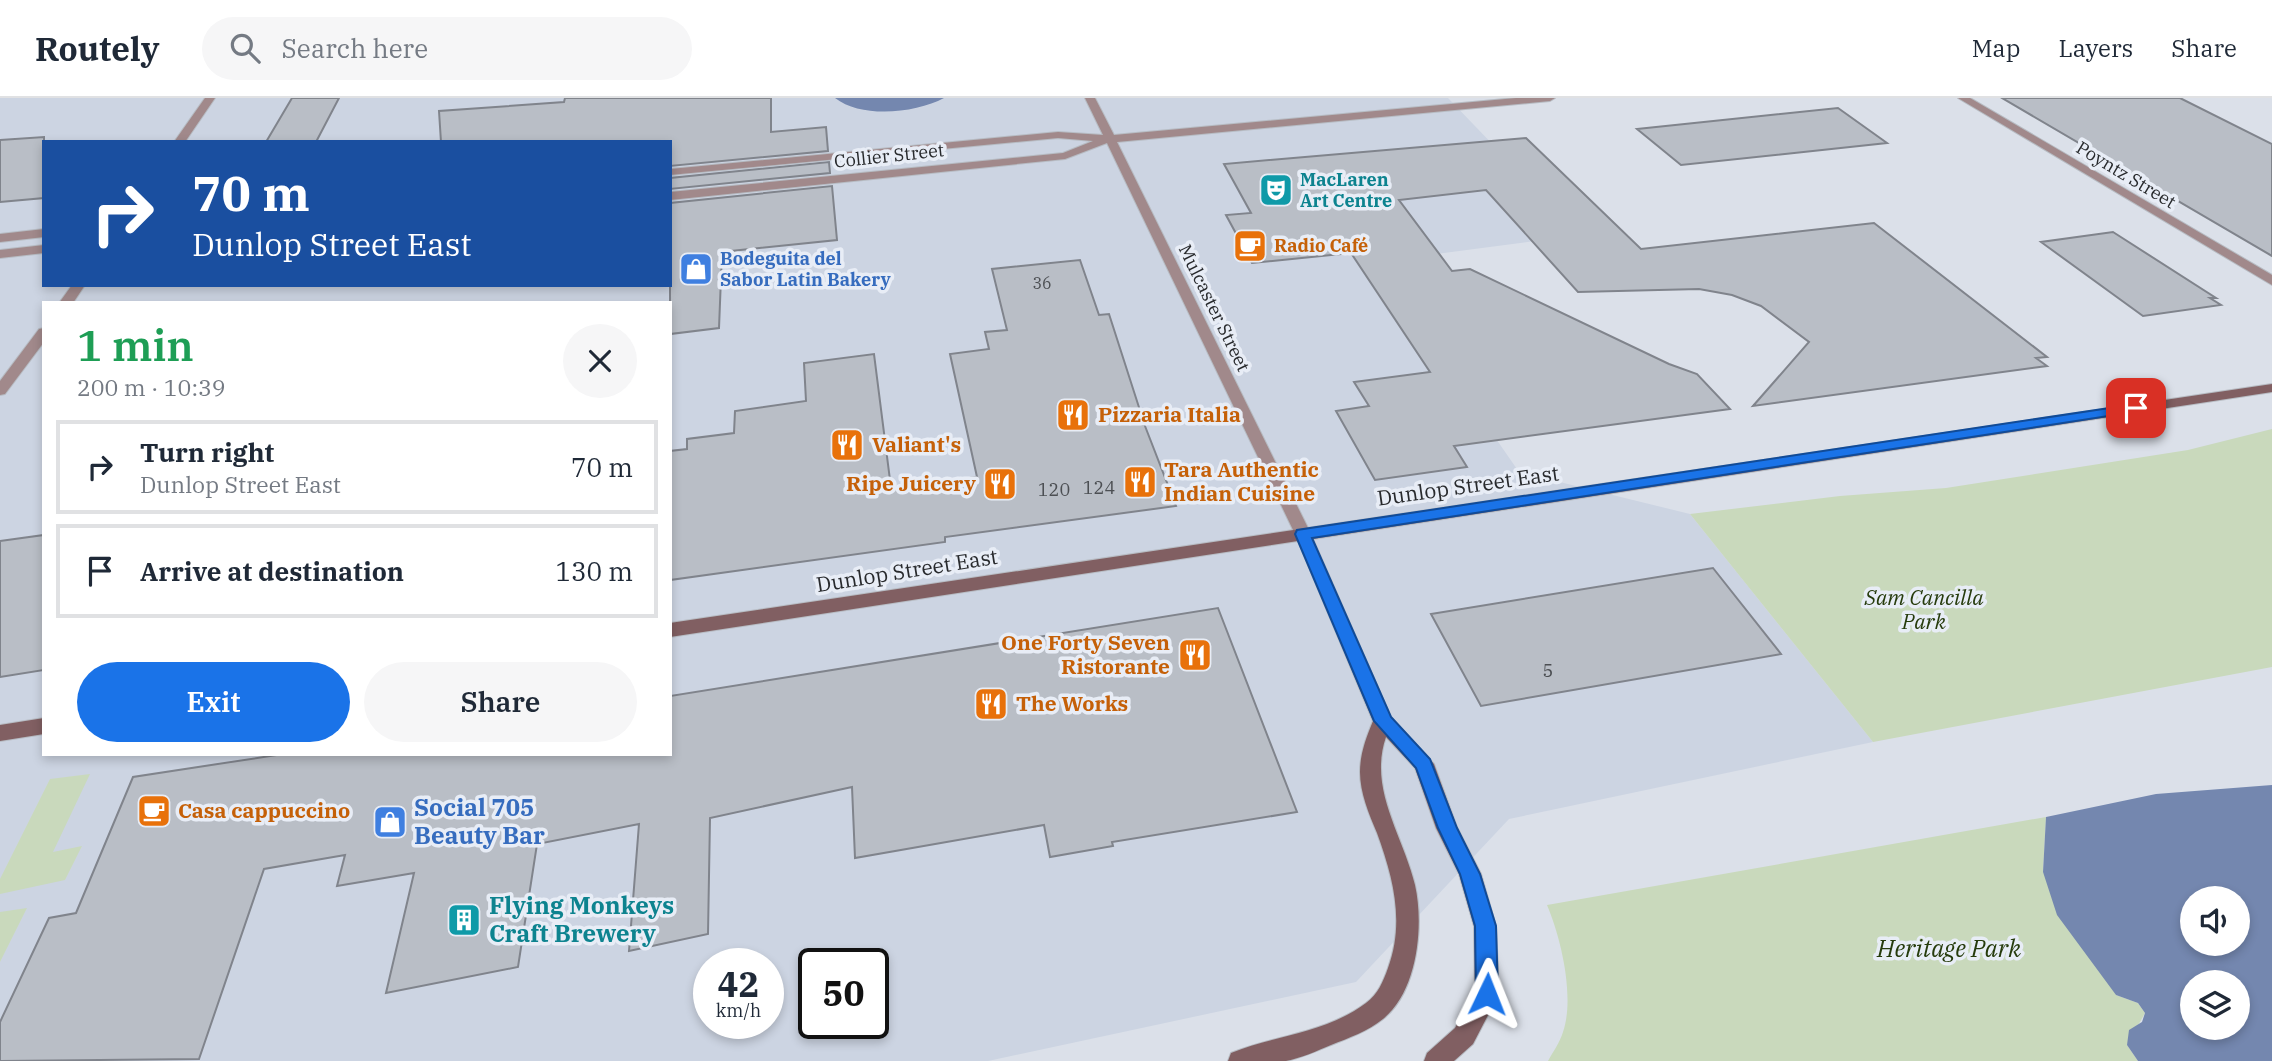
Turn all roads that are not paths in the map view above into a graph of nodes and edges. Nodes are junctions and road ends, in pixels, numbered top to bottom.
1 (210, 98) edge
2 (1090, 98) edge
3 (1550, 98) edge
4 (1963, 98) edge
5 (1109, 139) junction
6 (180, 140) edge
7 (672, 172) edge
8 (672, 196) edge
9 (42, 233) edge
10 (0, 237) edge
11 (42, 249) edge
12 (0, 254) edge
13 (2272, 281) edge
14 (42, 335) edge
15 (2272, 387) edge
16 (0, 391) edge
17 (1303, 534) junction
18 (672, 630) edge
19 (1383, 721) junction
20 (42, 726) edge
21 (0, 733) edge
22 (1240, 1061) edge
23 (1436, 1061) edge

1 - 6 street
2 - 5 street, Mulcaster Street
3 - 5 street, Collier Street
4 - 13 street, Poyntz Street
5 - 7 street, Collier Street
5 - 8 street, Collier Street
5 - 17 street, Mulcaster Street
9 - 10 street
11 - 12 street
14 - 16 street
15 - 17 main road, Dunlop Street East
17 - 18 main road, Dunlop Street East
17 - 19 main road
19 - 22 main road
19 - 23 main road
20 - 21 main road

